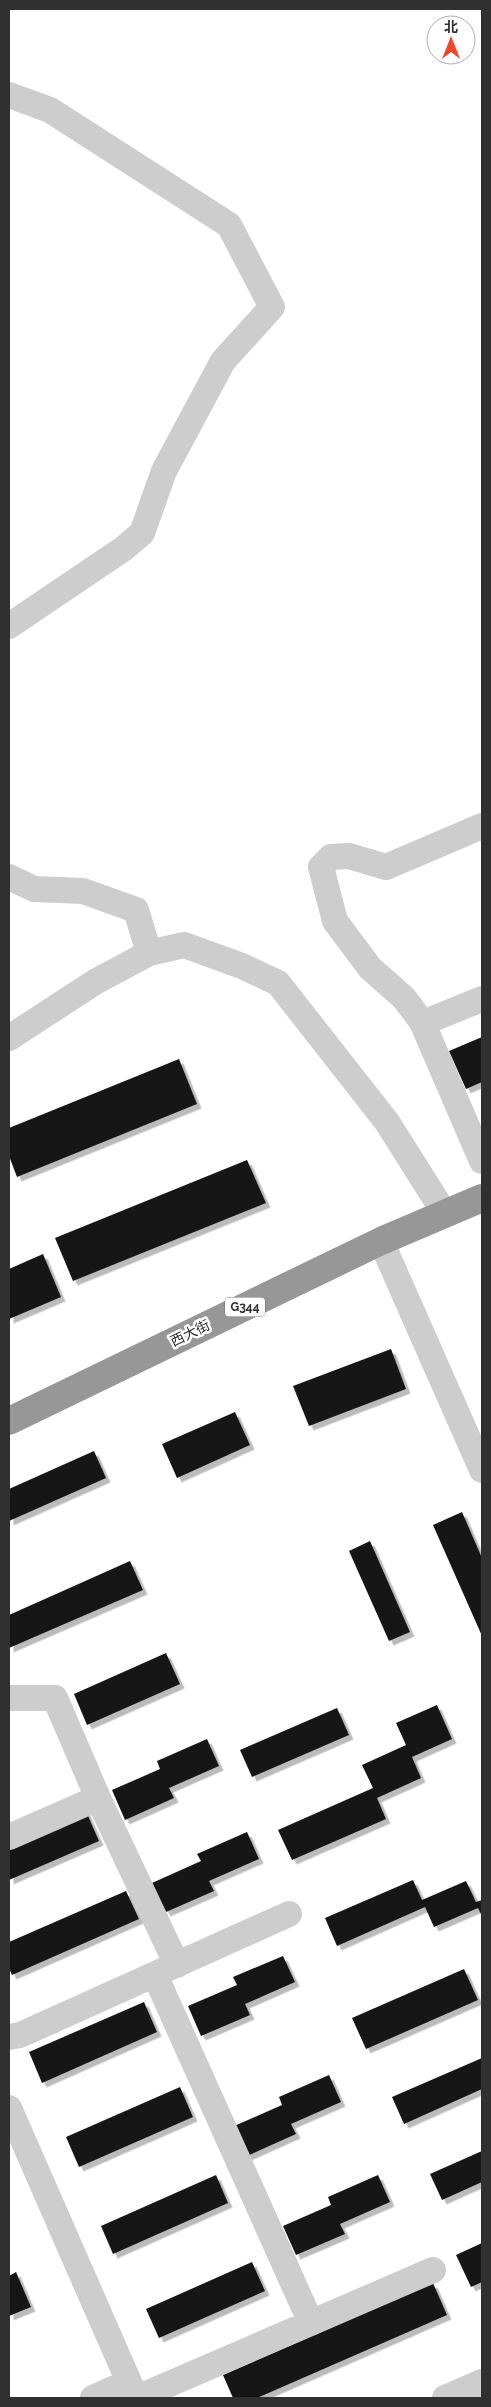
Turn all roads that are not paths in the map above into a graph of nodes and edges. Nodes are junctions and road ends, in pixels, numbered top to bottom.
1 (9, 95) edge
2 (9, 626) edge
3 (482, 826) edge
4 (9, 877) edge
5 (149, 952) junction
6 (482, 999) edge
7 (435, 1018) dead end
8 (9, 1038) edge
9 (482, 1161) edge
10 (482, 1198) edge
11 (444, 1214) junction
12 (381, 1241) junction
13 (9, 1421) edge
14 (482, 1470) edge
15 (9, 1698) edge
16 (98, 1798) junction
17 (9, 1837) edge
18 (289, 1914) dead end
19 (166, 1970) junction
20 (9, 2037) edge
21 (9, 2108) edge
22 (433, 2270) dead end
23 (311, 2323) junction
24 (482, 2382) edge
25 (134, 2393) edge
26 (94, 2398) edge
27 (445, 2398) edge

1 - 2 street
3 - 9 street
4 - 5 street
5 - 8 street
5 - 11 street
6 - 7 street
10 - 11 highway, 西大街 / G344
11 - 12 highway, 西大街 / G344
12 - 13 highway, 西大街 / G344
12 - 14 street
15 - 16 street
16 - 17 street
16 - 19 street
18 - 19 street
19 - 20 street
19 - 23 street
21 - 25 street
22 - 23 street
23 - 25 street
24 - 27 street
25 - 26 street

